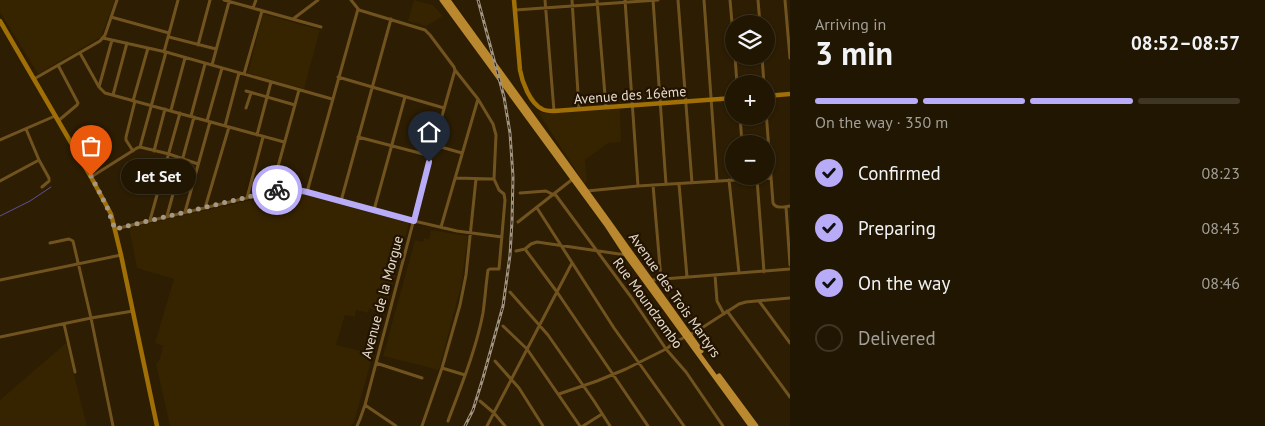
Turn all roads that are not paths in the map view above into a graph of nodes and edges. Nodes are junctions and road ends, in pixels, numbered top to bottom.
1 (118, 0) edge
2 (178, 0) edge
3 (210, 0) edge
4 (224, 0) edge
5 (256, 0) edge
6 (318, 0) edge
7 (351, 0) edge
8 (442, 0) edge
9 (448, 0) edge
10 (514, 0) edge
11 (545, 0) edge
12 (572, 0) edge
13 (653, 0) edge
14 (658, 0) edge
15 (678, 0) edge
16 (704, 0) edge
17 (730, 0) edge
18 (758, 0) edge
19 (785, 0) edge
20 (625, 1) edge
21 (229, 2) junction
22 (598, 2) edge
23 (572, 6) junction
24 (253, 8) junction
25 (545, 8) junction
26 (358, 9) junction
27 (515, 10) junction
28 (262, 11) junction
29 (731, 15) edge
30 (759, 15) edge
31 (111, 17) junction
32 (292, 19) junction
33 (391, 19) junction
34 (0, 21) edge
35 (322, 27) dead end
36 (0, 30) edge
37 (6, 31) junction
38 (169, 35) junction
39 (103, 38) junction
40 (112, 40) junction
41 (128, 43) junction
42 (198, 45) junction
43 (148, 48) junction
44 (216, 49) junction
45 (165, 52) junction
46 (80, 53) junction
47 (185, 58) junction
48 (790, 58) edge
49 (205, 64) junction
50 (58, 65) junction
51 (212, 65) junction
52 (222, 68) junction
53 (455, 70) junction
54 (239, 73) junction
55 (244, 74) junction
56 (338, 77) junction
57 (34, 79) junction
58 (271, 82) junction
59 (99, 86) junction
60 (372, 87) junction
61 (510, 89) junction
62 (299, 90) junction
63 (246, 91) dead end
64 (251, 93) junction
65 (790, 94) edge
66 (775, 95) edge
67 (113, 96) junction
68 (405, 96) junction
69 (267, 97) junction
70 (332, 99) junction
71 (478, 99) junction
72 (725, 99) edge
73 (712, 100) junction
74 (134, 101) junction
75 (686, 102) junction
76 (660, 104) junction
77 (295, 105) junction
78 (633, 105) junction
79 (152, 106) junction
80 (246, 108) dead end
81 (444, 108) junction
82 (606, 108) junction
83 (165, 109) junction
84 (171, 110) junction
85 (579, 110) junction
86 (554, 112) junction
87 (180, 113) junction
88 (193, 116) junction
89 (57, 118) junction
90 (208, 121) junction
91 (227, 127) junction
92 (26, 129) junction
93 (257, 135) junction
94 (263, 137) junction
95 (358, 137) junction
96 (0, 140) edge
97 (284, 142) junction
98 (434, 145) junction
99 (391, 146) junction
100 (140, 147) junction
101 (154, 150) junction
102 (133, 151) junction
103 (462, 153) junction
104 (169, 154) junction
105 (431, 156) junction
106 (183, 159) junction
107 (39, 160) junction
108 (198, 164) junction
109 (91, 176) junction
110 (455, 178) junction
111 (574, 178) junction
112 (476, 179) junction
113 (494, 179) junction
114 (725, 180) edge
115 (0, 181) edge
116 (717, 181) junction
117 (692, 183) junction
118 (666, 184) junction
119 (679, 184) junction
120 (653, 185) junction
121 (730, 185) edge
122 (757, 185) edge
123 (771, 185) edge
124 (638, 186) junction
125 (42, 187) dead end
126 (271, 192) junction
127 (307, 192) junction
128 (584, 192) junction
129 (520, 193) dead end
130 (554, 194) junction
131 (247, 198) junction
132 (341, 201) junction
133 (788, 206) edge
134 (205, 208) junction
135 (537, 208) junction
136 (374, 210) junction
137 (185, 212) junction
138 (167, 216) junction
139 (150, 220) junction
140 (414, 221) junction
141 (518, 222) dead end
142 (441, 227) junction
143 (115, 229) junction
144 (470, 233) junction
145 (502, 237) junction
146 (50, 243) dead end
147 (562, 246) junction
148 (525, 249) junction
149 (516, 252) dead end
150 (597, 252) junction
151 (122, 255) junction
152 (628, 256) junction
153 (572, 263) junction
154 (78, 264) junction
155 (790, 265) edge
156 (790, 270) edge
157 (764, 272) junction
158 (739, 273) junction
159 (715, 275) junction
160 (687, 277) junction
161 (661, 279) junction
162 (0, 280) edge
163 (650, 280) junction
164 (510, 292) dead end
165 (557, 292) junction
166 (790, 298) edge
167 (759, 300) junction
168 (133, 311) junction
169 (726, 312) junction
170 (91, 318) junction
171 (64, 324) junction
172 (539, 325) junction
173 (502, 326) dead end
174 (688, 336) junction
175 (0, 337) edge
176 (790, 343) edge
177 (527, 349) junction
178 (666, 349) junction
179 (495, 360) dead end
180 (376, 363) junction
181 (639, 363) junction
182 (442, 368) junction
183 (75, 372) dead end
184 (612, 374) junction
185 (465, 375) junction
186 (422, 378) dead end
187 (512, 379) junction
188 (584, 386) junction
189 (559, 394) junction
190 (790, 397) edge
191 (480, 401) dead end
192 (365, 405) junction
193 (494, 413) junction
194 (602, 414) junction
195 (448, 421) dead end
196 (113, 426) edge
197 (157, 426) edge
198 (356, 426) edge
199 (396, 426) edge
200 (422, 426) edge
201 (487, 426) edge
202 (505, 426) edge
203 (543, 426) edge
204 (581, 426) edge
205 (610, 426) edge
206 (648, 426) edge
207 (684, 426) edge
208 (723, 426) edge
209 (751, 426) edge
210 (756, 426) edge

1 - 31 street
2 - 38 street
3 - 42 street
4 - 21 street
5 - 24 street
6 - 32 street
7 - 26 street
8 - 61 main road
9 - 61 main road
10 - 27 main road
11 - 25 street
12 - 23 street
13 - 14 street
13 - 20 street
13 - 76 street
15 - 75 street
16 - 73 street
17 - 29 street
18 - 30 street
19 - 48 street
20 - 22 street
20 - 78 street
21 - 24 street
21 - 44 street
22 - 23 street
22 - 82 street
23 - 25 street
23 - 85 street
24 - 28 street
25 - 27 street
25 - 86 street
26 - 33 street
26 - 56 street
27 - 86 main road
28 - 32 street
28 - 55 street
31 - 38 street
31 - 39 street
32 - 35 street
33 - 53 street
33 - 60 street
34 - 37 main road
36 - 37 main road
37 - 57 main road
38 - 42 street
38 - 45 street
39 - 40 street
39 - 46 street
40 - 41 street
40 - 59 street
41 - 43 street
41 - 67 street
42 - 44 street
43 - 45 street
43 - 74 street
44 - 51 street
45 - 47 street
45 - 79 street
46 - 50 street
46 - 59 street
47 - 49 street
47 - 84 street
49 - 51 street
49 - 88 street
50 - 57 street
50 - 89 street
51 - 52 street
52 - 54 street
52 - 90 street
53 - 71 street
53 - 81 street, Avenue de la Morgue
54 - 55 street
54 - 91 street
55 - 58 street
56 - 60 street
56 - 70 street
57 - 89 main road
58 - 62 street
58 - 69 street
59 - 67 street
60 - 68 street
60 - 95 street
61 - 111 main road, Avenue des Trois Martyrs
62 - 70 street
62 - 77 street
63 - 64 street
64 - 69 street
64 - 80 street
65 - 66 main road
67 - 74 street
68 - 81 street
68 - 99 street
69 - 77 street
69 - 93 street
70 - 127 street
71 - 103 street
71 - 113 street
72 - 73 main road, Avenue des 16ème
73 - 75 main road, Avenue des 16ème
73 - 116 street
74 - 79 street
74 - 102 street
75 - 76 main road, Avenue des 16ème
75 - 117 street
76 - 78 main road, Avenue des 16ème
76 - 118 street
77 - 97 street
78 - 82 main road, Avenue des 16ème
78 - 124 street
79 - 83 street
79 - 100 street
81 - 98 street, Avenue de la Morgue
82 - 85 main road, Avenue des 16ème
83 - 84 street
83 - 101 street
84 - 87 street
85 - 86 main road, Avenue des 16ème
87 - 88 street
87 - 104 street
88 - 90 street
88 - 106 street
89 - 92 street
89 - 109 main road
90 - 91 street
90 - 108 street
91 - 93 street
91 - 134 street
92 - 96 street
92 - 107 street
93 - 94 street
94 - 97 street
94 - 131 street
95 - 99 street
95 - 132 street
97 - 126 street
98 - 103 street
98 - 105 street, Avenue de la Morgue
99 - 105 street
99 - 136 street
100 - 101 street
100 - 102 street
101 - 104 street
102 - 109 street
103 - 110 street
104 - 106 street
104 - 139 street
105 - 140 street, Avenue de la Morgue
106 - 108 street
106 - 138 street
107 - 115 street
107 - 125 street
108 - 137 street
109 - 143 main road
110 - 112 street
110 - 142 street
111 - 128 main road, Avenue des Trois Martyrs
111 - 130 street
112 - 113 street
112 - 144 street
113 - 145 street
114 - 116 street
116 - 117 street
117 - 119 street
118 - 119 street
118 - 120 street
119 - 160 street
120 - 124 street
120 - 161 street
121 - 158 street
122 - 157 street
123 - 133 street
124 - 128 street
126 - 127 street
126 - 131 street
127 - 132 street
128 - 152 main road, Avenue des Trois Martyrs
128 - 163 main road, Avenue des Trois Martyrs
129 - 130 street
130 - 135 street
130 - 150 street, Rue Moundzombo
131 - 134 street
132 - 136 street
133 - 155 street
134 - 137 street
135 - 141 street
135 - 147 street
136 - 140 street
137 - 138 street
138 - 139 street
139 - 143 street
140 - 142 street
140 - 180 street, Avenue de la Morgue
142 - 144 street
143 - 151 main road
144 - 145 street
144 - 182 street
145 - 185 street
146 - 154 street
147 - 148 street
147 - 150 street
147 - 153 street
148 - 149 street
148 - 165 street
150 - 152 street
150 - 178 street, Rue Moundzombo
151 - 154 street
151 - 168 main road
152 - 174 main road, Avenue des Trois Martyrs
153 - 165 street
153 - 181 street
154 - 162 street
154 - 170 street
156 - 157 street
157 - 158 street
158 - 159 street
159 - 160 street
159 - 169 street
160 - 161 street
161 - 163 street
163 - 174 main road, Avenue des Trois Martyrs
164 - 172 street
165 - 172 street
165 - 184 street
166 - 167 street
167 - 169 street
167 - 176 street
168 - 170 street
168 - 197 main road
169 - 174 street
169 - 190 street
170 - 171 street
170 - 196 street
171 - 175 street
171 - 183 street
172 - 177 street
172 - 188 street
173 - 177 street
174 - 178 street
174 - 209 main road, Avenue des Trois Martyrs
174 - 210 main road, Avenue des Trois Martyrs
177 - 187 street
177 - 189 street
178 - 181 street
178 - 208 street, Rue Moundzombo
179 - 187 street
180 - 186 street
180 - 192 street, Avenue de la Morgue
181 - 184 street
181 - 207 street
182 - 185 street
182 - 200 street
184 - 188 street
184 - 206 street
185 - 195 street
187 - 193 street
187 - 203 street
188 - 189 street
188 - 194 street
189 - 204 street
191 - 193 street
192 - 198 street, Avenue de la Morgue
192 - 199 street
193 - 201 street
193 - 202 street
194 - 204 street
194 - 205 street

